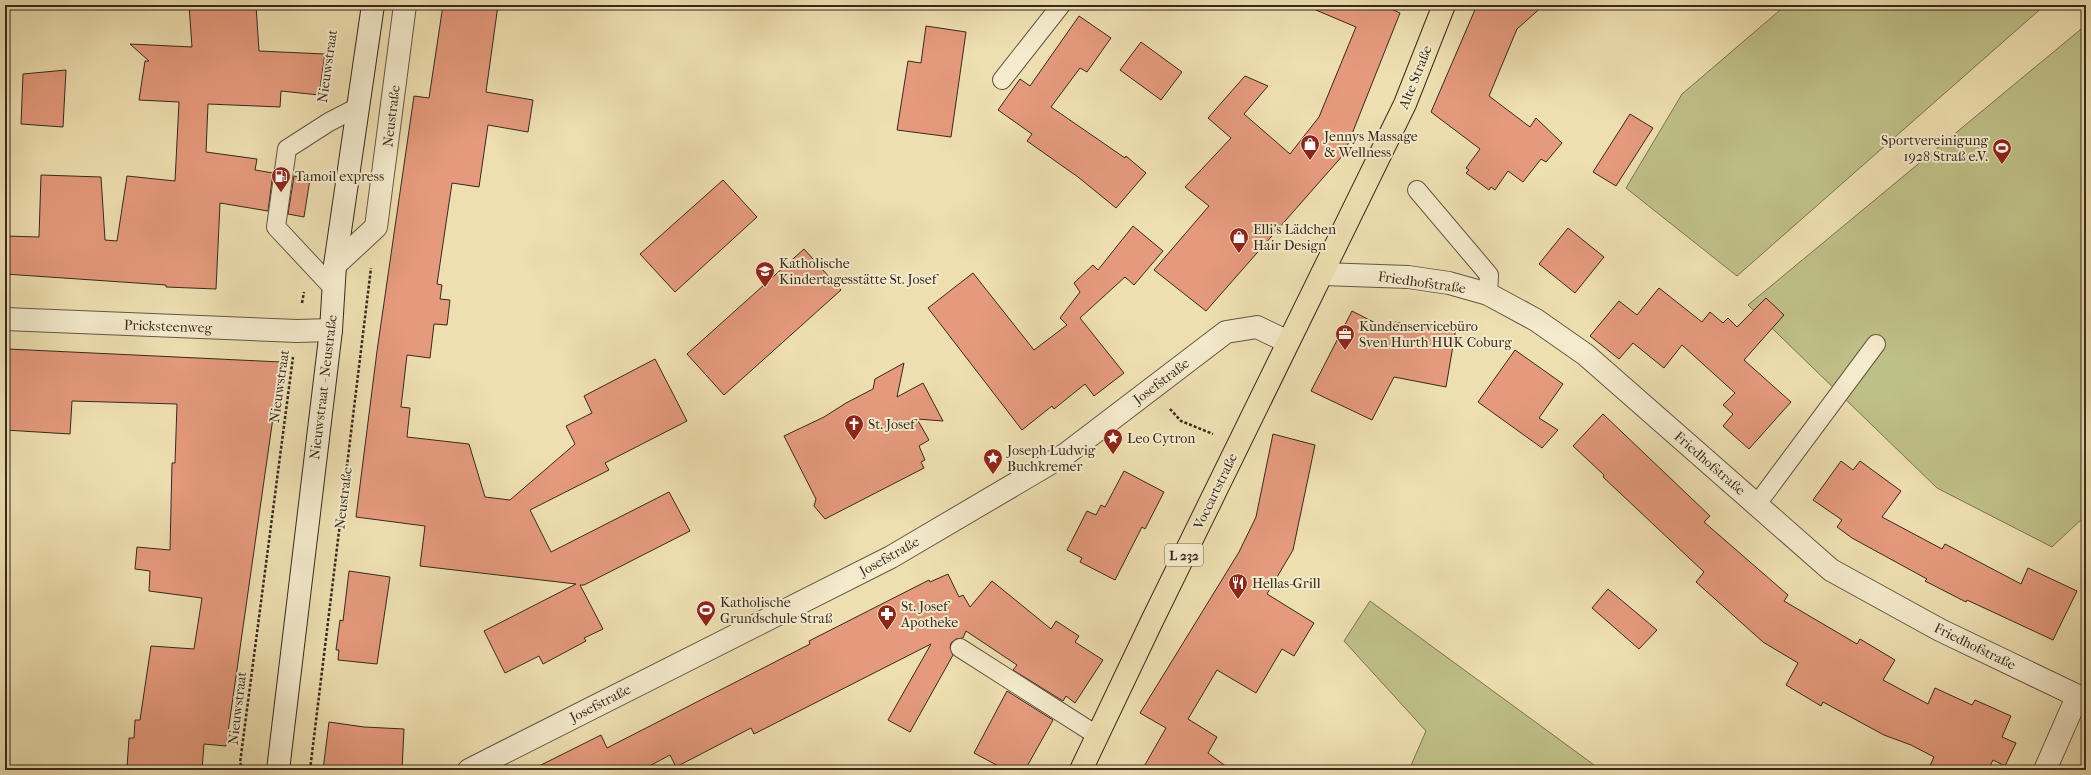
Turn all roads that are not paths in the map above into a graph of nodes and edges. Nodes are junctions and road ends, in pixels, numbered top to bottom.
1 (373, 5) edge
2 (405, 5) edge
3 (1061, 5) edge
4 (1444, 5) edge
5 (1002, 80) dead end
6 (360, 106) junction
7 (1417, 190) dead end
8 (335, 265) junction
9 (1322, 274) junction
10 (334, 290) junction
11 (1488, 294) junction
12 (5, 319) edge
13 (331, 330) junction
14 (1288, 342) junction
15 (1876, 344) dead end
16 (1757, 504) junction
17 (960, 648) dead end
18 (2082, 698) edge
19 (1098, 736) junction
20 (278, 770) edge
21 (469, 770) edge
22 (1081, 770) edge
23 (2045, 770) edge

1 - 6 street, Nieuwstraat - Neustraße
2 - 8 street, Neustraße
3 - 5 lane
4 - 9 main road, Alte Straße / L 232
6 - 8 street, Nieuwstraat - Neustraße
6 - 10 lane
7 - 11 lane
8 - 10 street, Nieuwstraat - Neustraße
9 - 11 street, Friedhofstraße
9 - 14 main road, Alte Straße / L 232
10 - 13 street, Nieuwstraat - Neustraße
11 - 16 street, Friedhofstraße
12 - 13 street, Pricksteenweg
13 - 20 street, Nieuwstraat - Neustraße
14 - 19 main road, Voccartstraße / L 232
14 - 21 street, Josefstraße
15 - 16 lane
16 - 18 street, Friedhofstraße
17 - 19 lane
18 - 23 street
19 - 22 main road, Voccartstraße / L 232

